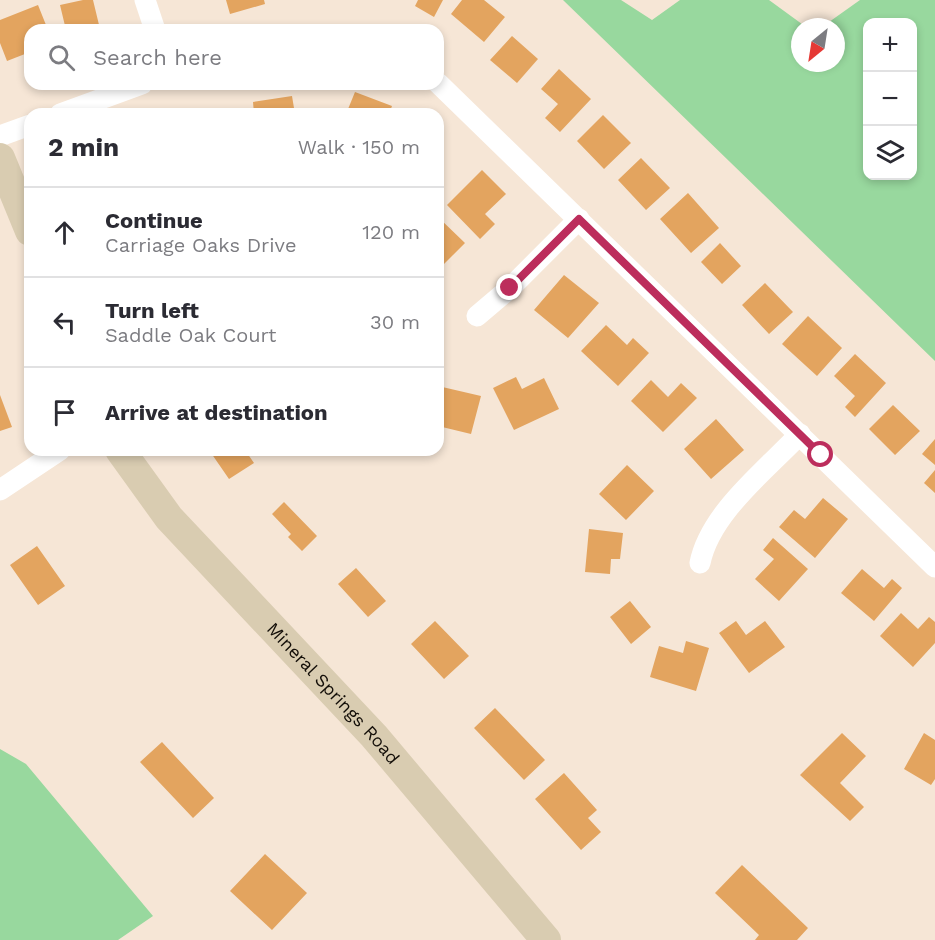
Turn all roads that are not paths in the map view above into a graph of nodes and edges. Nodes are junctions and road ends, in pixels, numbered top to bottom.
1 (145, 0) edge
2 (152, 24) edge
3 (444, 89) edge
4 (126, 90) edge
5 (76, 108) edge
6 (24, 127) edge
7 (0, 136) edge
8 (0, 158) edge
9 (24, 216) edge
10 (579, 219) junction
11 (477, 316) dead end
12 (800, 434) junction
13 (51, 456) edge
14 (124, 456) edge
15 (0, 490) edge
16 (700, 563) dead end
17 (935, 567) edge
18 (546, 940) edge

1 - 2 street
3 - 10 street
4 - 5 street
6 - 7 street
8 - 9 street
10 - 11 street
10 - 12 street
12 - 16 street
12 - 17 street
13 - 15 street
14 - 18 street, Mineral Springs Road

